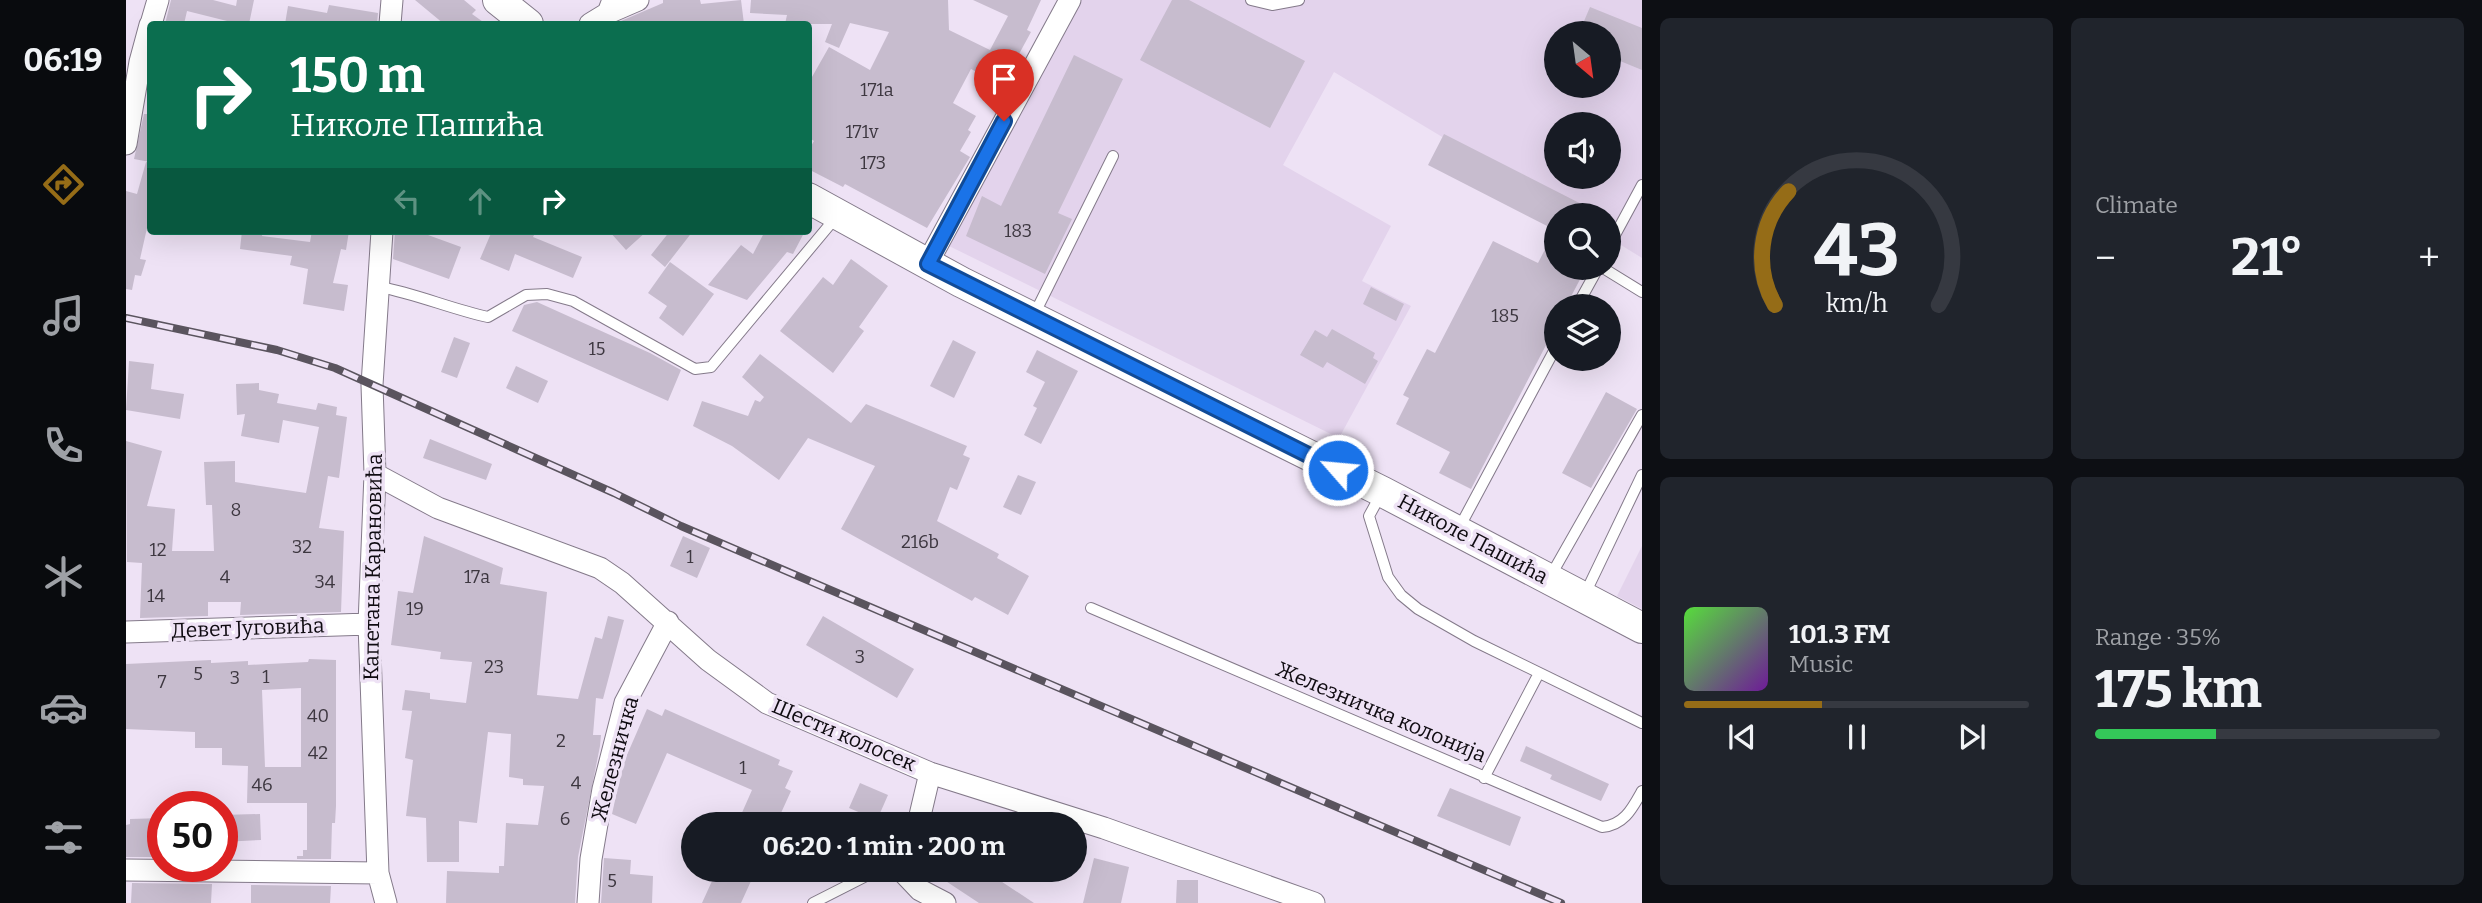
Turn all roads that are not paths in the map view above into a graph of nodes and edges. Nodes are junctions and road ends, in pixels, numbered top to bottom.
1 (158, 0) edge
2 (392, 0) edge
3 (498, 0) edge
4 (638, 0) edge
5 (1070, 0) edge
6 (1251, 0) edge
7 (1299, 0) edge
8 (604, 12) edge
9 (151, 21) edge
10 (390, 21) edge
11 (524, 21) edge
12 (147, 36) edge
13 (126, 144) edge
14 (1113, 156) dead end
15 (1642, 185) edge
16 (812, 200) edge
17 (839, 214) junction
18 (1621, 224) edge
19 (382, 235) edge
20 (928, 264) junction
21 (1621, 279) edge
22 (380, 287) junction
23 (1642, 292) edge
24 (1033, 317) junction
25 (1544, 369) edge
26 (1642, 415) edge
27 (375, 474) junction
28 (1642, 475) edge
29 (1383, 492) junction
30 (1457, 531) junction
31 (1549, 579) junction
32 (1583, 597) junction
33 (1091, 608) dead end
34 (668, 622) junction
35 (369, 624) junction
36 (1642, 628) edge
37 (126, 632) edge
38 (1539, 673) junction
39 (1642, 723) edge
40 (930, 772) junction
41 (1484, 778) junction
42 (1642, 791) edge
43 (921, 812) edge
44 (126, 870) edge
45 (378, 873) junction
46 (854, 882) edge
47 (918, 896) edge
48 (386, 903) edge
49 (588, 903) edge
50 (813, 903) edge
51 (945, 903) edge
52 (1314, 903) edge

1 - 9 street
2 - 10 street
3 - 11 main road
4 - 8 street
5 - 20 street
6 - 7 lane
12 - 13 street
14 - 24 lane
15 - 18 lane
16 - 17 main road, Николе Пашића
17 - 20 main road, Николе Пашића
17 - 22 lane
19 - 22 street, Капетана Карановића
20 - 24 main road, Николе Пашића
21 - 23 lane
22 - 27 street, Капетана Карановића
24 - 29 main road, Николе Пашића
25 - 30 lane
26 - 31 lane
27 - 34 street, Шести колосек
27 - 35 street, Капетана Карановића
28 - 32 lane
29 - 30 main road, Николе Пашића
29 - 38 lane
30 - 31 main road, Николе Пашића
31 - 32 main road, Николе Пашића
32 - 36 main road, Николе Пашића
33 - 41 lane, Железничка колонија
34 - 40 street, Шести колосек
34 - 49 street, Железничка
35 - 37 street, Девет Југовића
35 - 45 street, Капетана Карановића
38 - 39 lane
38 - 41 lane
40 - 43 street
40 - 52 street, Шести колосек
41 - 42 lane, Железничка колонија
44 - 45 street
45 - 48 street, Капетана Карановића
46 - 50 lane
47 - 51 street

